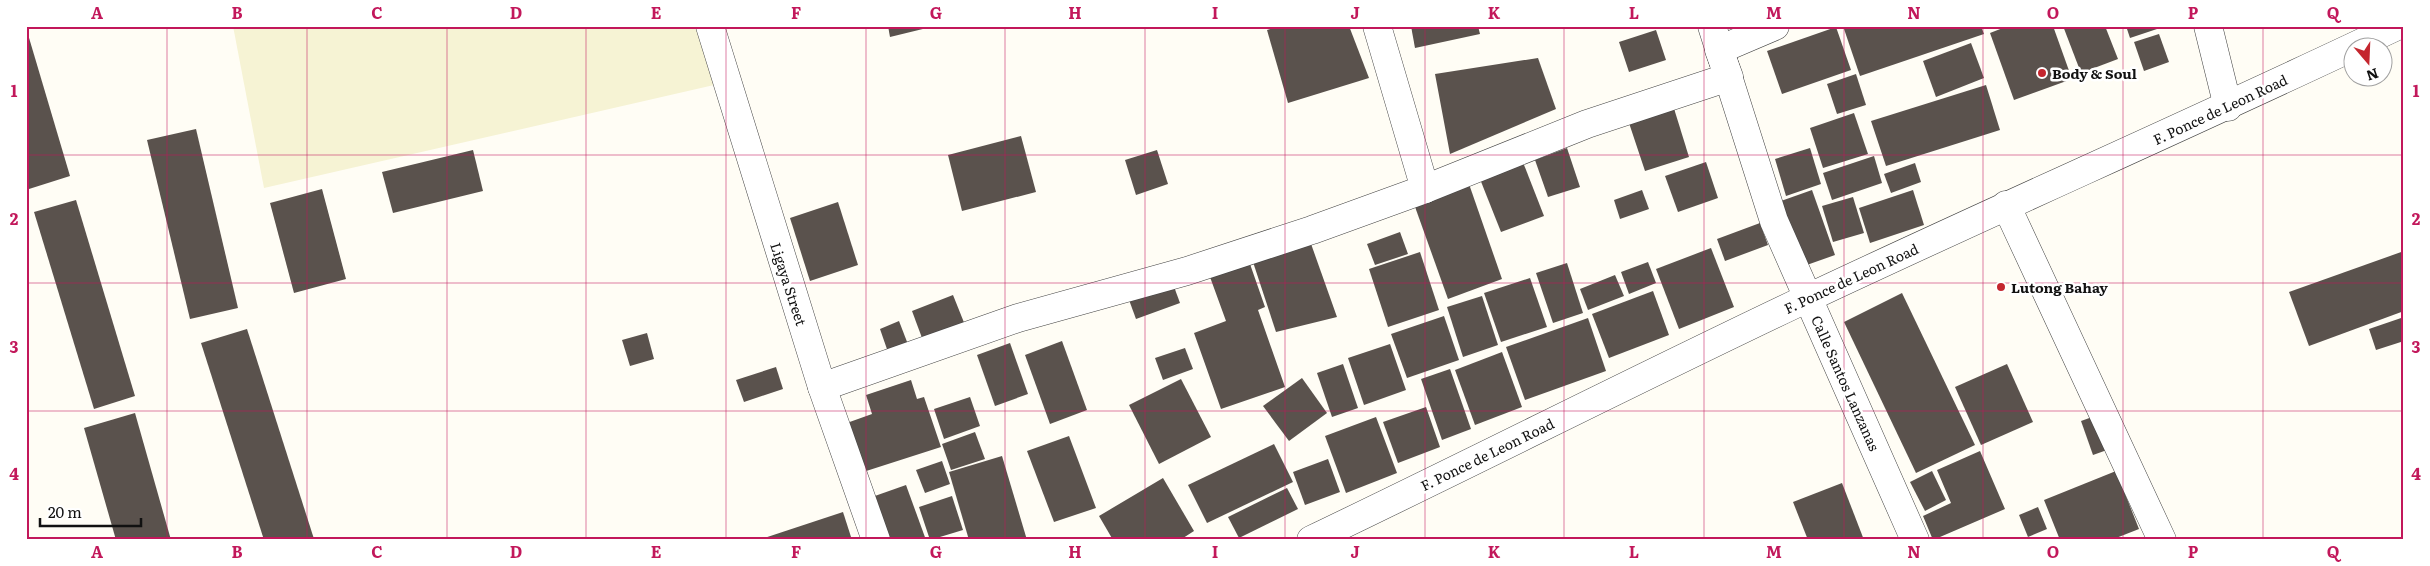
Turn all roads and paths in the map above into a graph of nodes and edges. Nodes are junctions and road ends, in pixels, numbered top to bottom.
1 (710, 26) edge
2 (1377, 26) edge
3 (1775, 26) edge
4 (2208, 26) edge
5 (2397, 26) edge
6 (1716, 38) edge
7 (1729, 77) junction
8 (2228, 107) junction
9 (1425, 189) junction
10 (2006, 205) junction
11 (1809, 298) junction
12 (822, 387) junction
13 (876, 540) edge
14 (1311, 540) edge
15 (1915, 540) edge
16 (2162, 540) edge

1 - 12 street, Ligaya Street
2 - 9 street
3 - 6 street
4 - 8 street
5 - 8 street, F. Ponce de Leon Road
6 - 7 street, Calle Santos Lanzanas
7 - 9 street
7 - 11 street, Calle Santos Lanzanas
8 - 10 street, F. Ponce de Leon Road
9 - 12 street
10 - 11 street, F. Ponce de Leon Road
10 - 16 street
11 - 14 street, F. Ponce de Leon Road
11 - 15 street, Calle Santos Lanzanas
12 - 13 street, Ligaya Street

